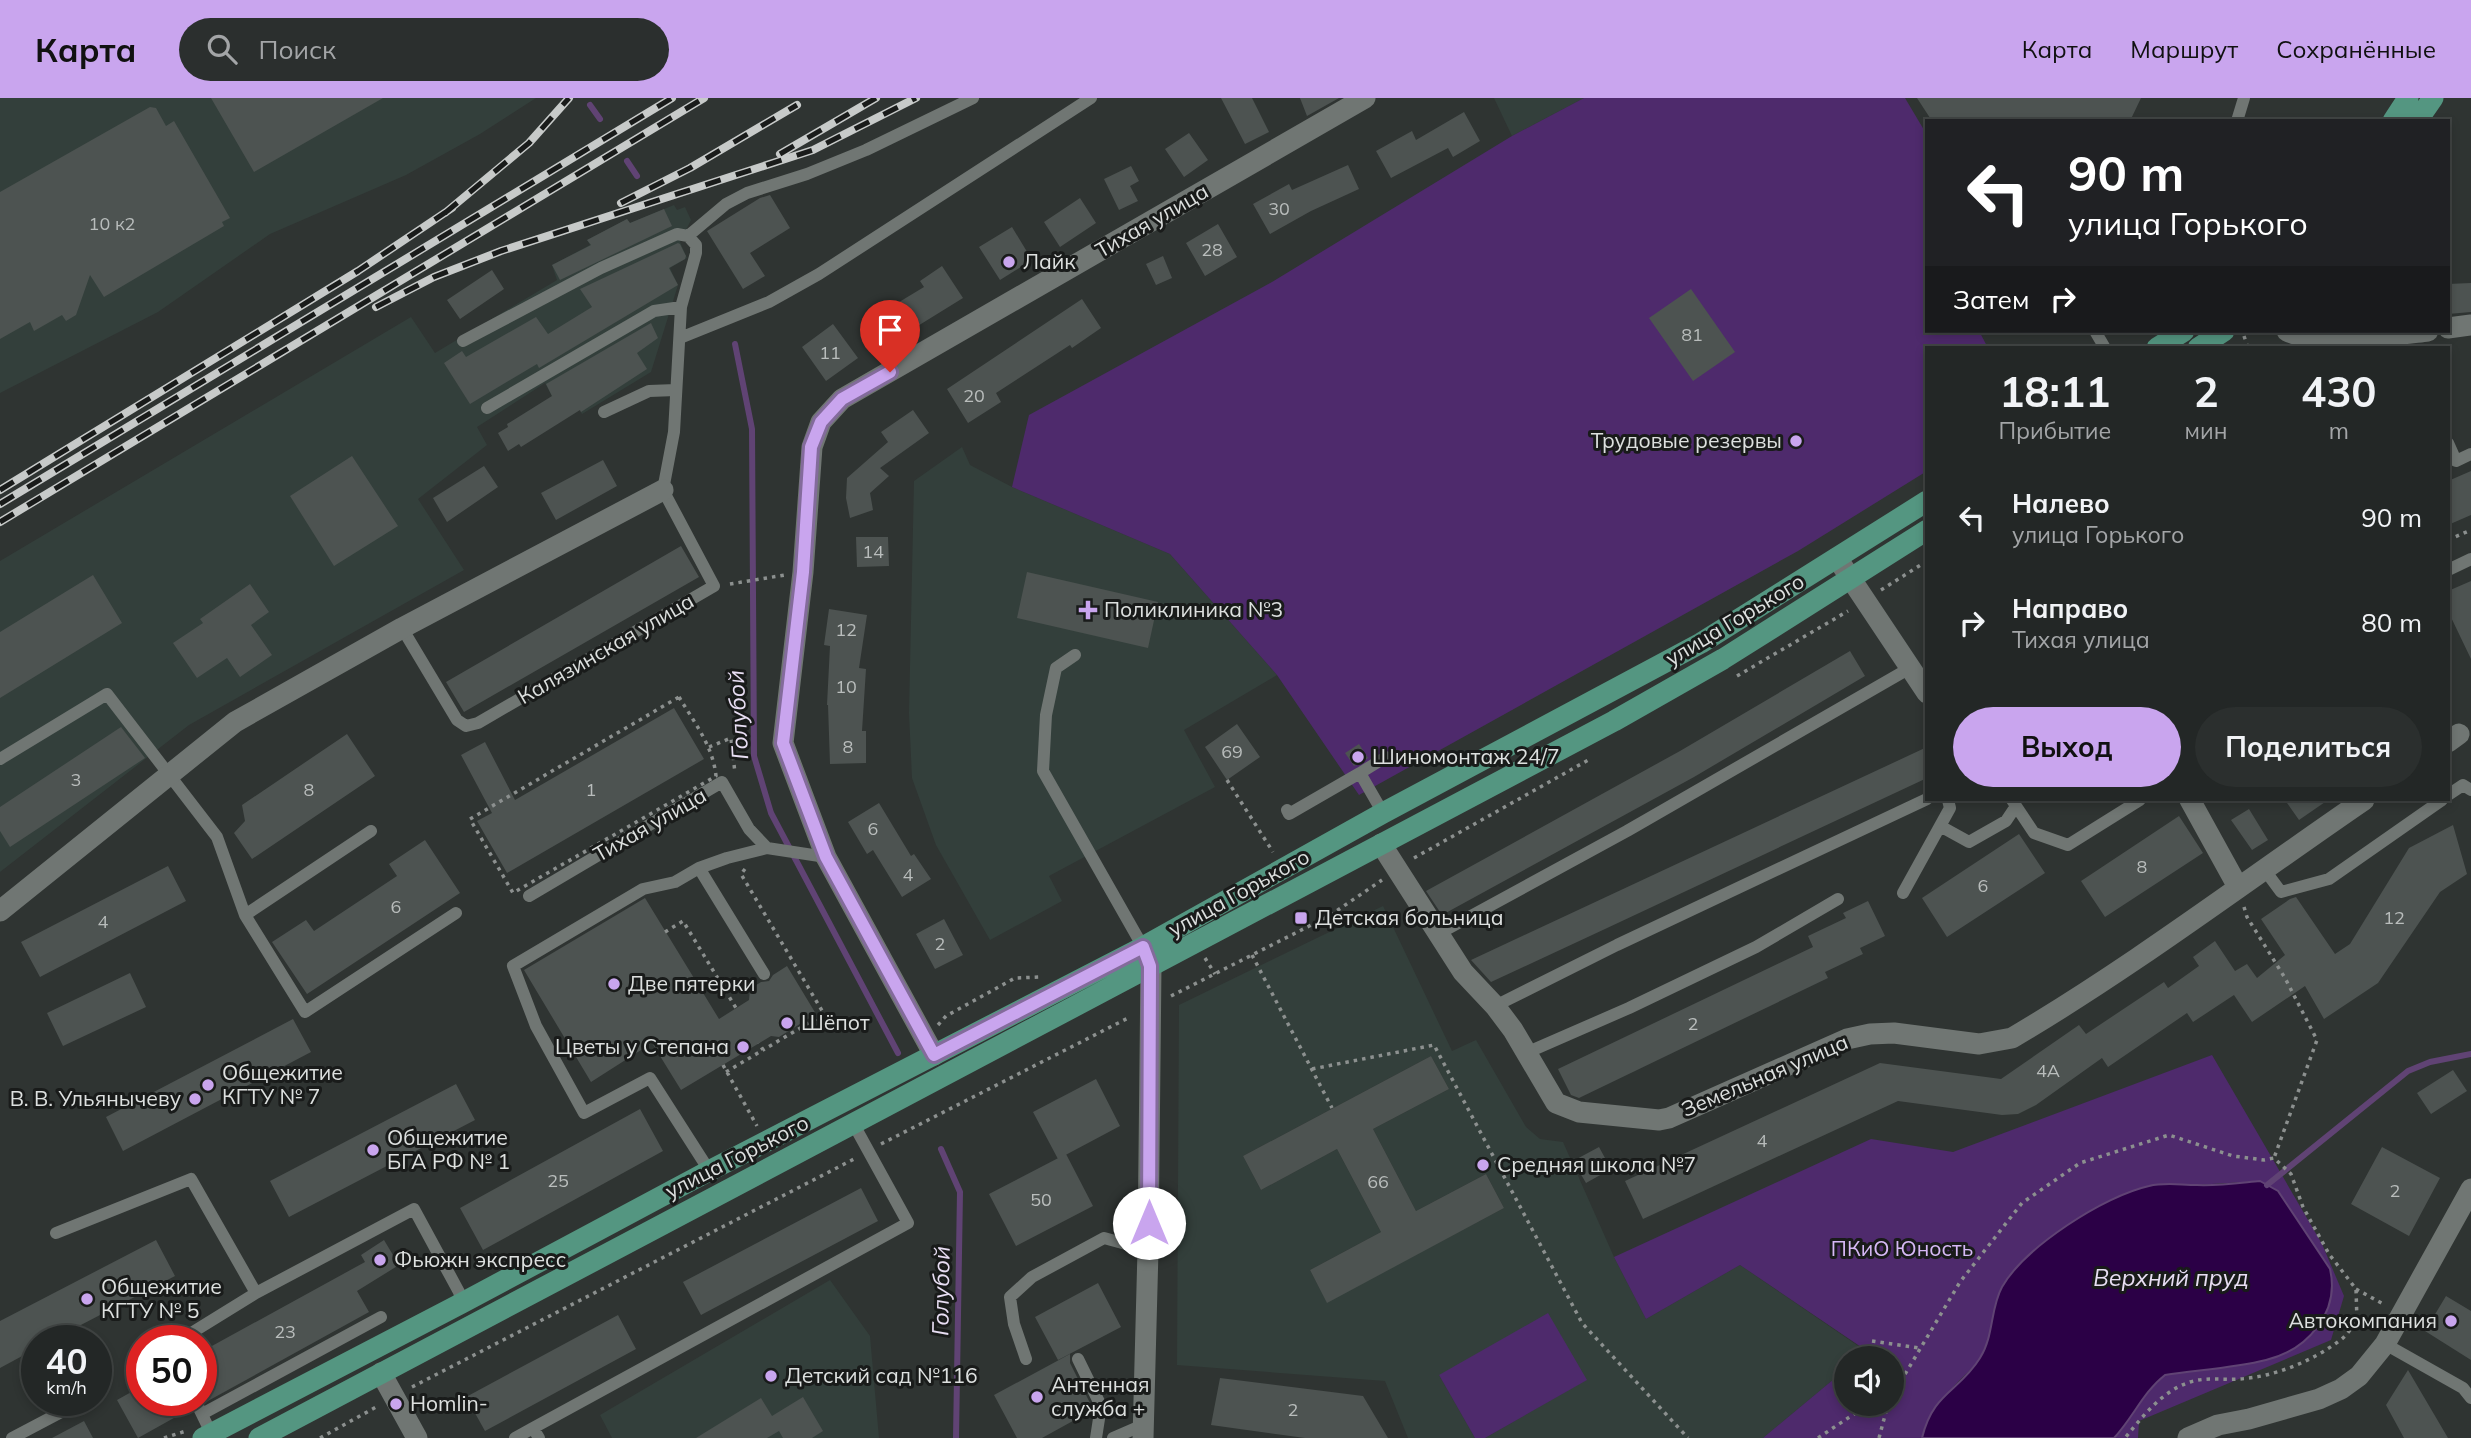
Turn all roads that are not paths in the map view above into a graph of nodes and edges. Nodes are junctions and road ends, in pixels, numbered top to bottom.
1 (973, 98) edge
2 (1366, 98) edge
3 (2244, 98) edge
4 (2408, 98) edge
5 (2432, 98) edge
6 (1086, 99) edge
7 (2238, 119) edge
8 (2394, 119) edge
9 (2418, 119) edge
10 (688, 236) junction
11 (681, 307) junction
12 (2471, 325) edge
13 (2450, 328) edge
14 (2181, 333) edge
15 (2221, 333) edge
16 (2292, 333) edge
17 (2424, 333) edge
18 (680, 338) junction
19 (2311, 339) edge
20 (463, 341) dead end
21 (2406, 341) edge
22 (2160, 346) edge
23 (2201, 346) edge
24 (676, 390) junction
25 (487, 408) dead end
26 (604, 412) dead end
27 (2450, 448) edge
28 (2471, 454) edge
29 (663, 490) junction
30 (1925, 502) edge
31 (1925, 531) edge
32 (1837, 558) junction
33 (2471, 559) edge
34 (2450, 569) edge
35 (1851, 579) junction
36 (402, 628) junction
37 (1075, 655) dead end
38 (1910, 668) junction
39 (1925, 690) edge
40 (1386, 757) dead end
41 (0, 759) edge
42 (169, 773) junction
43 (1360, 773) junction
44 (2471, 790) edge
45 (2450, 794) edge
46 (1925, 800) edge
47 (1948, 801) edge
48 (2138, 801) edge
49 (2191, 801) edge
50 (2363, 801) edge
51 (2441, 801) edge
52 (2014, 803) edge
53 (1287, 810) dead end
54 (1383, 813) junction
55 (1940, 826) junction
56 (371, 831) dead end
57 (1381, 844) junction
58 (767, 848) junction
59 (820, 855) junction
60 (699, 869) junction
61 (2264, 869) junction
62 (2238, 887) junction
63 (1903, 893) dead end
64 (529, 896) dead end
65 (1838, 899) dead end
66 (0, 911) edge
67 (456, 913) dead end
68 (245, 915) junction
69 (1438, 934) junction
70 (1147, 956) junction
71 (764, 974) dead end
72 (1495, 1006) junction
73 (930, 1048) junction
74 (1526, 1054) junction
75 (853, 1123) junction
76 (707, 1172) junction
77 (2471, 1189) edge
78 (56, 1233) dead end
79 (1148, 1250) junction
80 (256, 1293) junction
81 (462, 1303) junction
82 (382, 1317) dead end
83 (204, 1325) edge
84 (2385, 1344) junction
85 (1026, 1359) dead end
86 (1077, 1360) dead end
87 (381, 1373) junction
88 (2471, 1398) edge
89 (54, 1416) edge
90 (205, 1429) edge
91 (1143, 1432) edge
92 (536, 1433) edge
93 (12, 1438) edge
94 (259, 1438) edge
95 (417, 1438) edge
96 (516, 1438) edge
97 (1096, 1438) edge
98 (1113, 1438) edge
99 (2188, 1438) edge

1 - 10 lane
2 - 59 street, Тихая улица
3 - 7 lane
4 - 8 main road
5 - 9 main road
6 - 18 lane
10 - 11 lane
10 - 20 lane
11 - 18 lane
11 - 25 lane
12 - 13 street
14 - 22 main road
15 - 23 main road
16 - 19 street
17 - 21 street
18 - 24 lane
19 - 21 street
24 - 26 lane
24 - 29 lane
27 - 28 lane
29 - 36 street
29 - 36 lane, Калязинская улица
30 - 32 main road, улица Горького
31 - 35 main road, улица Горького
32 - 35 street
32 - 54 main road, улица Горького
33 - 34 lane
35 - 38 street
35 - 57 main road, улица Горького
36 - 42 street
37 - 70 lane
38 - 39 street
38 - 69 lane
40 - 43 lane
41 - 42 lane
42 - 66 street
42 - 68 lane
43 - 53 lane
43 - 54 lane
44 - 45 lane
46 - 72 lane
47 - 55 lane
48 - 52 lane
49 - 62 street
50 - 61 street, Земельная улица
51 - 61 lane
52 - 55 lane
54 - 70 main road, улица Горького
55 - 63 lane
56 - 68 lane
57 - 69 street, Земельная улица
57 - 70 main road, улица Горького
58 - 59 lane
58 - 60 lane
58 - 64 lane, Тихая улица
59 - 73 street, Тихая улица
60 - 71 lane
60 - 76 lane
61 - 62 street, Земельная улица
62 - 74 street, Земельная улица
65 - 74 lane
67 - 68 lane
69 - 72 street, Земельная улица
70 - 73 main road, улица Горького
70 - 75 main road, улица Горького
70 - 79 street
72 - 74 street, Земельная улица
73 - 76 main road, улица Горького
75 - 87 main road, улица Горького
75 - 92 lane
76 - 81 main road, улица Горького
77 - 84 street
78 - 80 lane
79 - 85 lane
79 - 91 street
80 - 81 lane
80 - 83 lane
81 - 90 main road, улица Горького
82 - 90 lane
84 - 88 lane
84 - 99 street
86 - 97 lane
87 - 94 main road, улица Горького
87 - 95 street
89 - 93 lane
91 - 98 lane
92 - 96 lane

